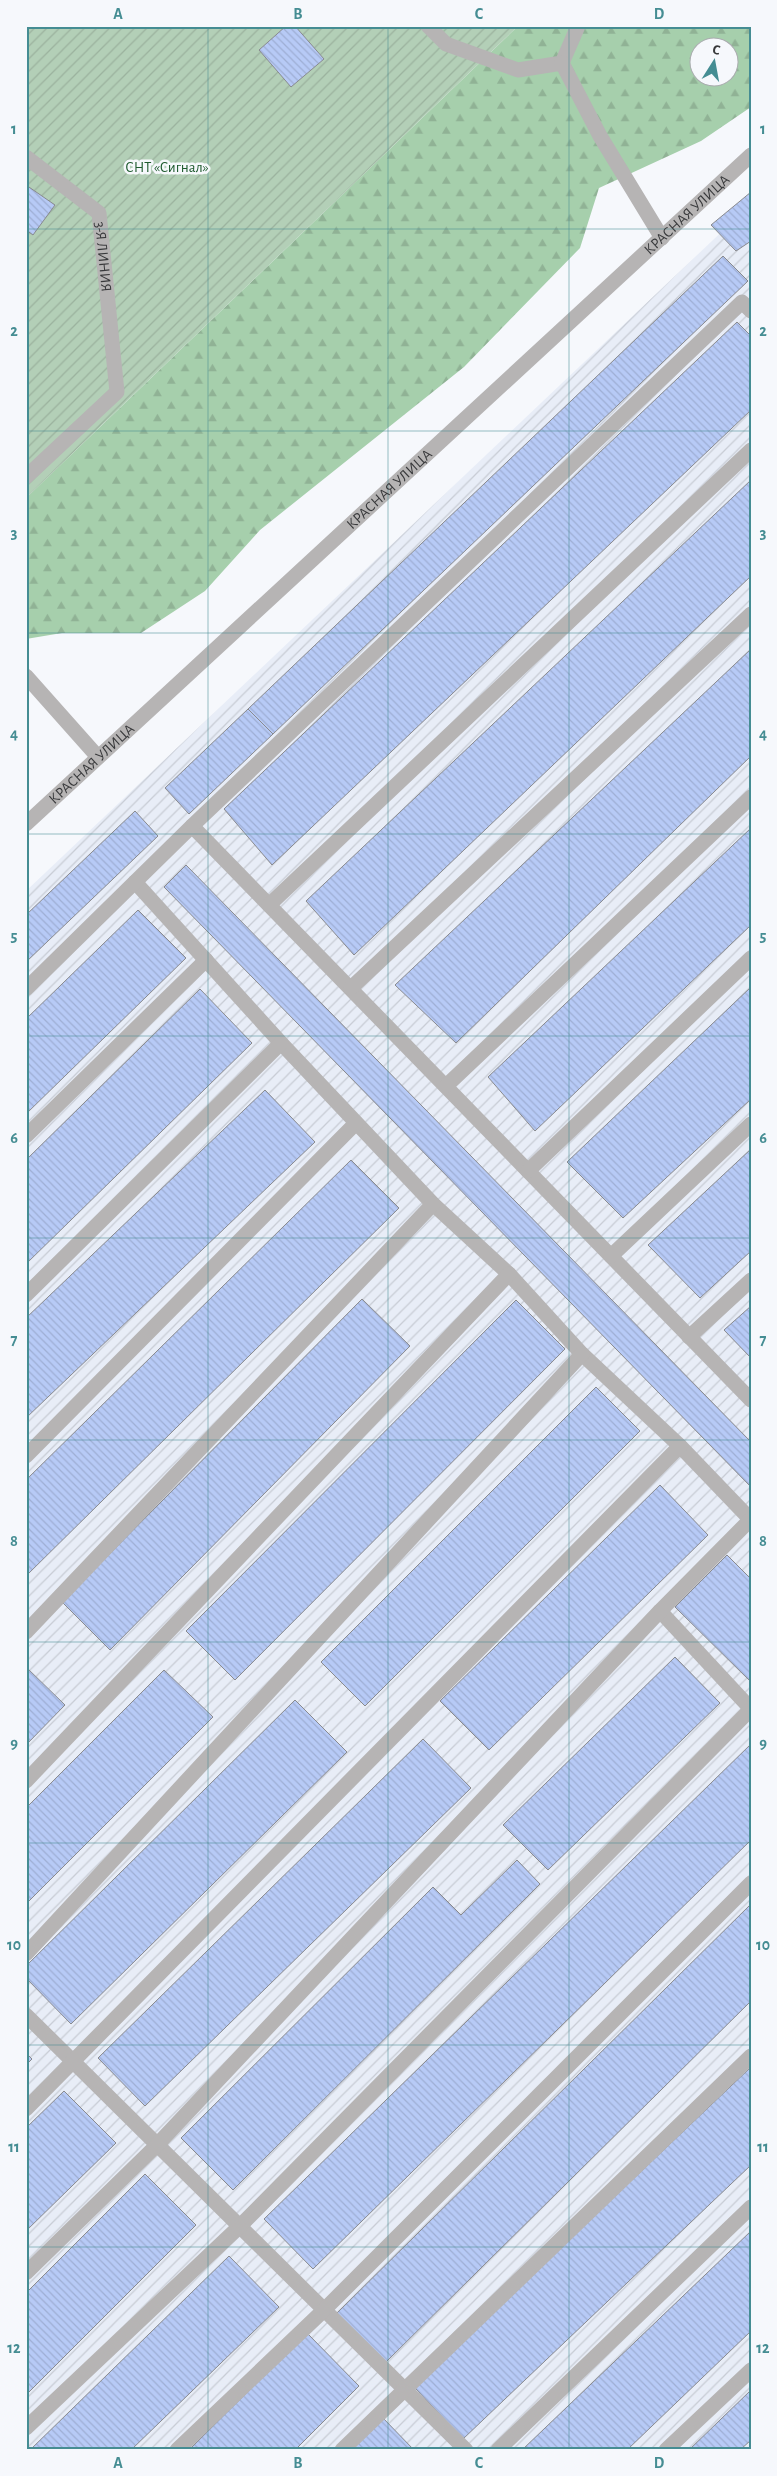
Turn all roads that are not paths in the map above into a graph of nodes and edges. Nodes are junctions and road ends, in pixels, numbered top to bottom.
1 (428, 26) edge
2 (578, 26) edge
3 (562, 63) junction
4 (751, 155) edge
5 (26, 157) edge
6 (662, 238) junction
7 (751, 311) edge
8 (751, 450) edge
9 (26, 477) edge
10 (751, 614) edge
11 (26, 676) edge
12 (98, 757) junction
13 (751, 797) edge
14 (26, 824) edge
15 (192, 826) junction
16 (135, 882) junction
17 (269, 905) junction
18 (751, 958) edge
19 (206, 960) junction
20 (351, 988) junction
21 (26, 989) edge
22 (280, 1043) junction
23 (446, 1086) junction
24 (356, 1123) junction
25 (751, 1124) edge
26 (26, 1136) edge
27 (528, 1171) junction
28 (433, 1204) junction
29 (611, 1256) junction
30 (509, 1274) junction
31 (751, 1280) edge
32 (26, 1295) edge
33 (689, 1337) junction
34 (582, 1354) junction
35 (751, 1400) edge
36 (680, 1446) junction
37 (26, 1456) edge
38 (751, 1520) edge
39 (660, 1611) junction
40 (26, 1632) edge
41 (751, 1709) edge
42 (26, 1781) edge
43 (751, 1882) edge
44 (26, 1954) edge
45 (26, 2015) edge
46 (751, 2056) edge
47 (74, 2062) junction
48 (26, 2109) edge
49 (158, 2145) junction
50 (751, 2207) edge
51 (240, 2226) junction
52 (26, 2274) edge
53 (324, 2310) junction
54 (751, 2370) edge
55 (405, 2389) junction
56 (26, 2428) edge
57 (177, 2450) edge
58 (342, 2450) edge
59 (466, 2450) edge
60 (498, 2450) edge
61 (666, 2450) edge

1 - 3 street
2 - 3 street
3 - 6 street
4 - 6 street, КРАСНАЯ УЛИЦА
5 - 9 street, 3-Я ЛИНИЯ
6 - 12 street, КРАСНАЯ УЛИЦА
7 - 15 street
8 - 17 street
10 - 20 street
11 - 12 street
12 - 14 street, КРАСНАЯ УЛИЦА
13 - 23 street
15 - 16 street
15 - 17 street
16 - 19 street
16 - 21 street
17 - 20 street
18 - 27 street
19 - 22 street
19 - 26 street
20 - 23 street
22 - 24 street
22 - 32 street
23 - 27 street
24 - 28 street
24 - 37 street
25 - 29 street
27 - 29 street
28 - 30 street
28 - 40 street
29 - 33 street
30 - 34 street
30 - 42 street
31 - 33 street
33 - 35 street
34 - 36 street
34 - 44 street
36 - 38 street
36 - 47 street
38 - 39 street
39 - 41 street
39 - 49 street
41 - 51 street
43 - 53 street
45 - 47 street
46 - 55 street
47 - 48 street
47 - 49 street
49 - 51 street
49 - 52 street
50 - 60 street
51 - 53 street
51 - 56 street
53 - 55 street
53 - 57 street
54 - 61 street
55 - 58 street
55 - 59 street

